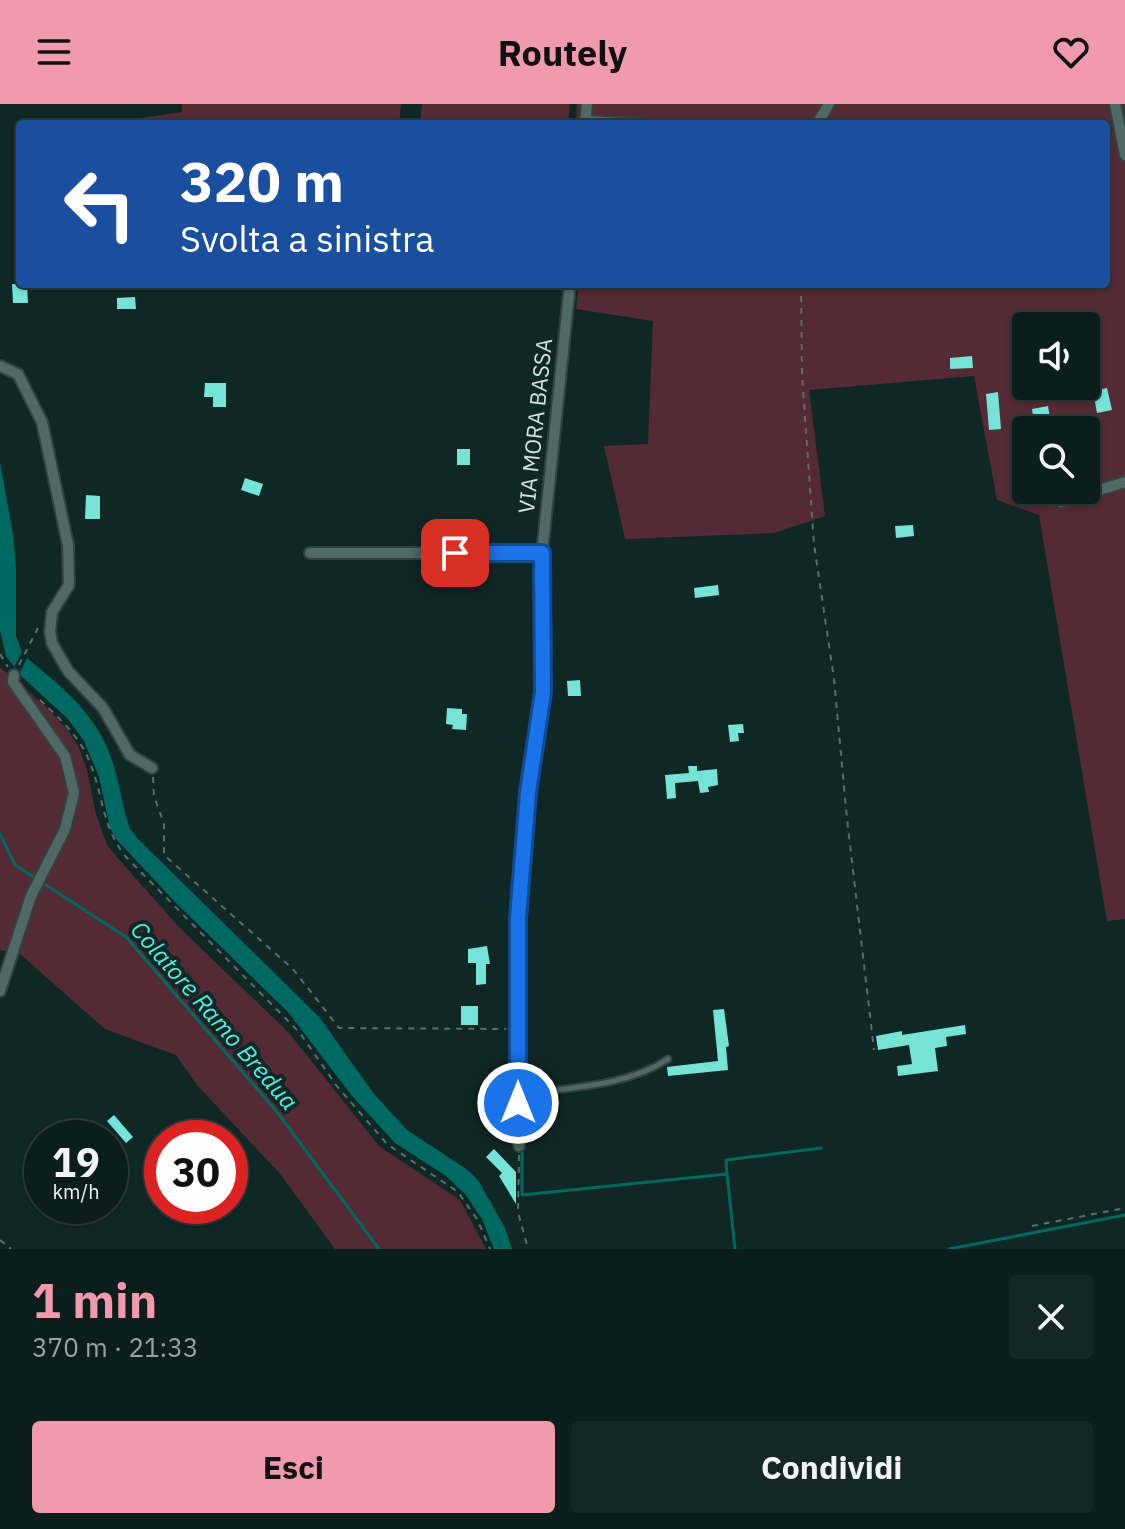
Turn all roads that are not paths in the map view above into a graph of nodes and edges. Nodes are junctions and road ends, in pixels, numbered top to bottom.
1 (1115, 104) edge
2 (1125, 155) edge
3 (570, 288) edge
4 (0, 366) edge
5 (1125, 482) edge
6 (1100, 490) edge
7 (310, 553) dead end
8 (542, 553) junction
9 (15, 673) road end
10 (152, 768) road end
11 (0, 991) edge
12 (668, 1059) dead end
13 (519, 1098) junction
14 (519, 1146) road end

1 - 2 street
3 - 8 street, VIA MORA BASSA
4 - 10 street
5 - 6 street
7 - 8 street
8 - 13 street, VIA MORA BASSA
9 - 11 street
12 - 13 lane
13 - 14 street, VIA MORA BASSA

